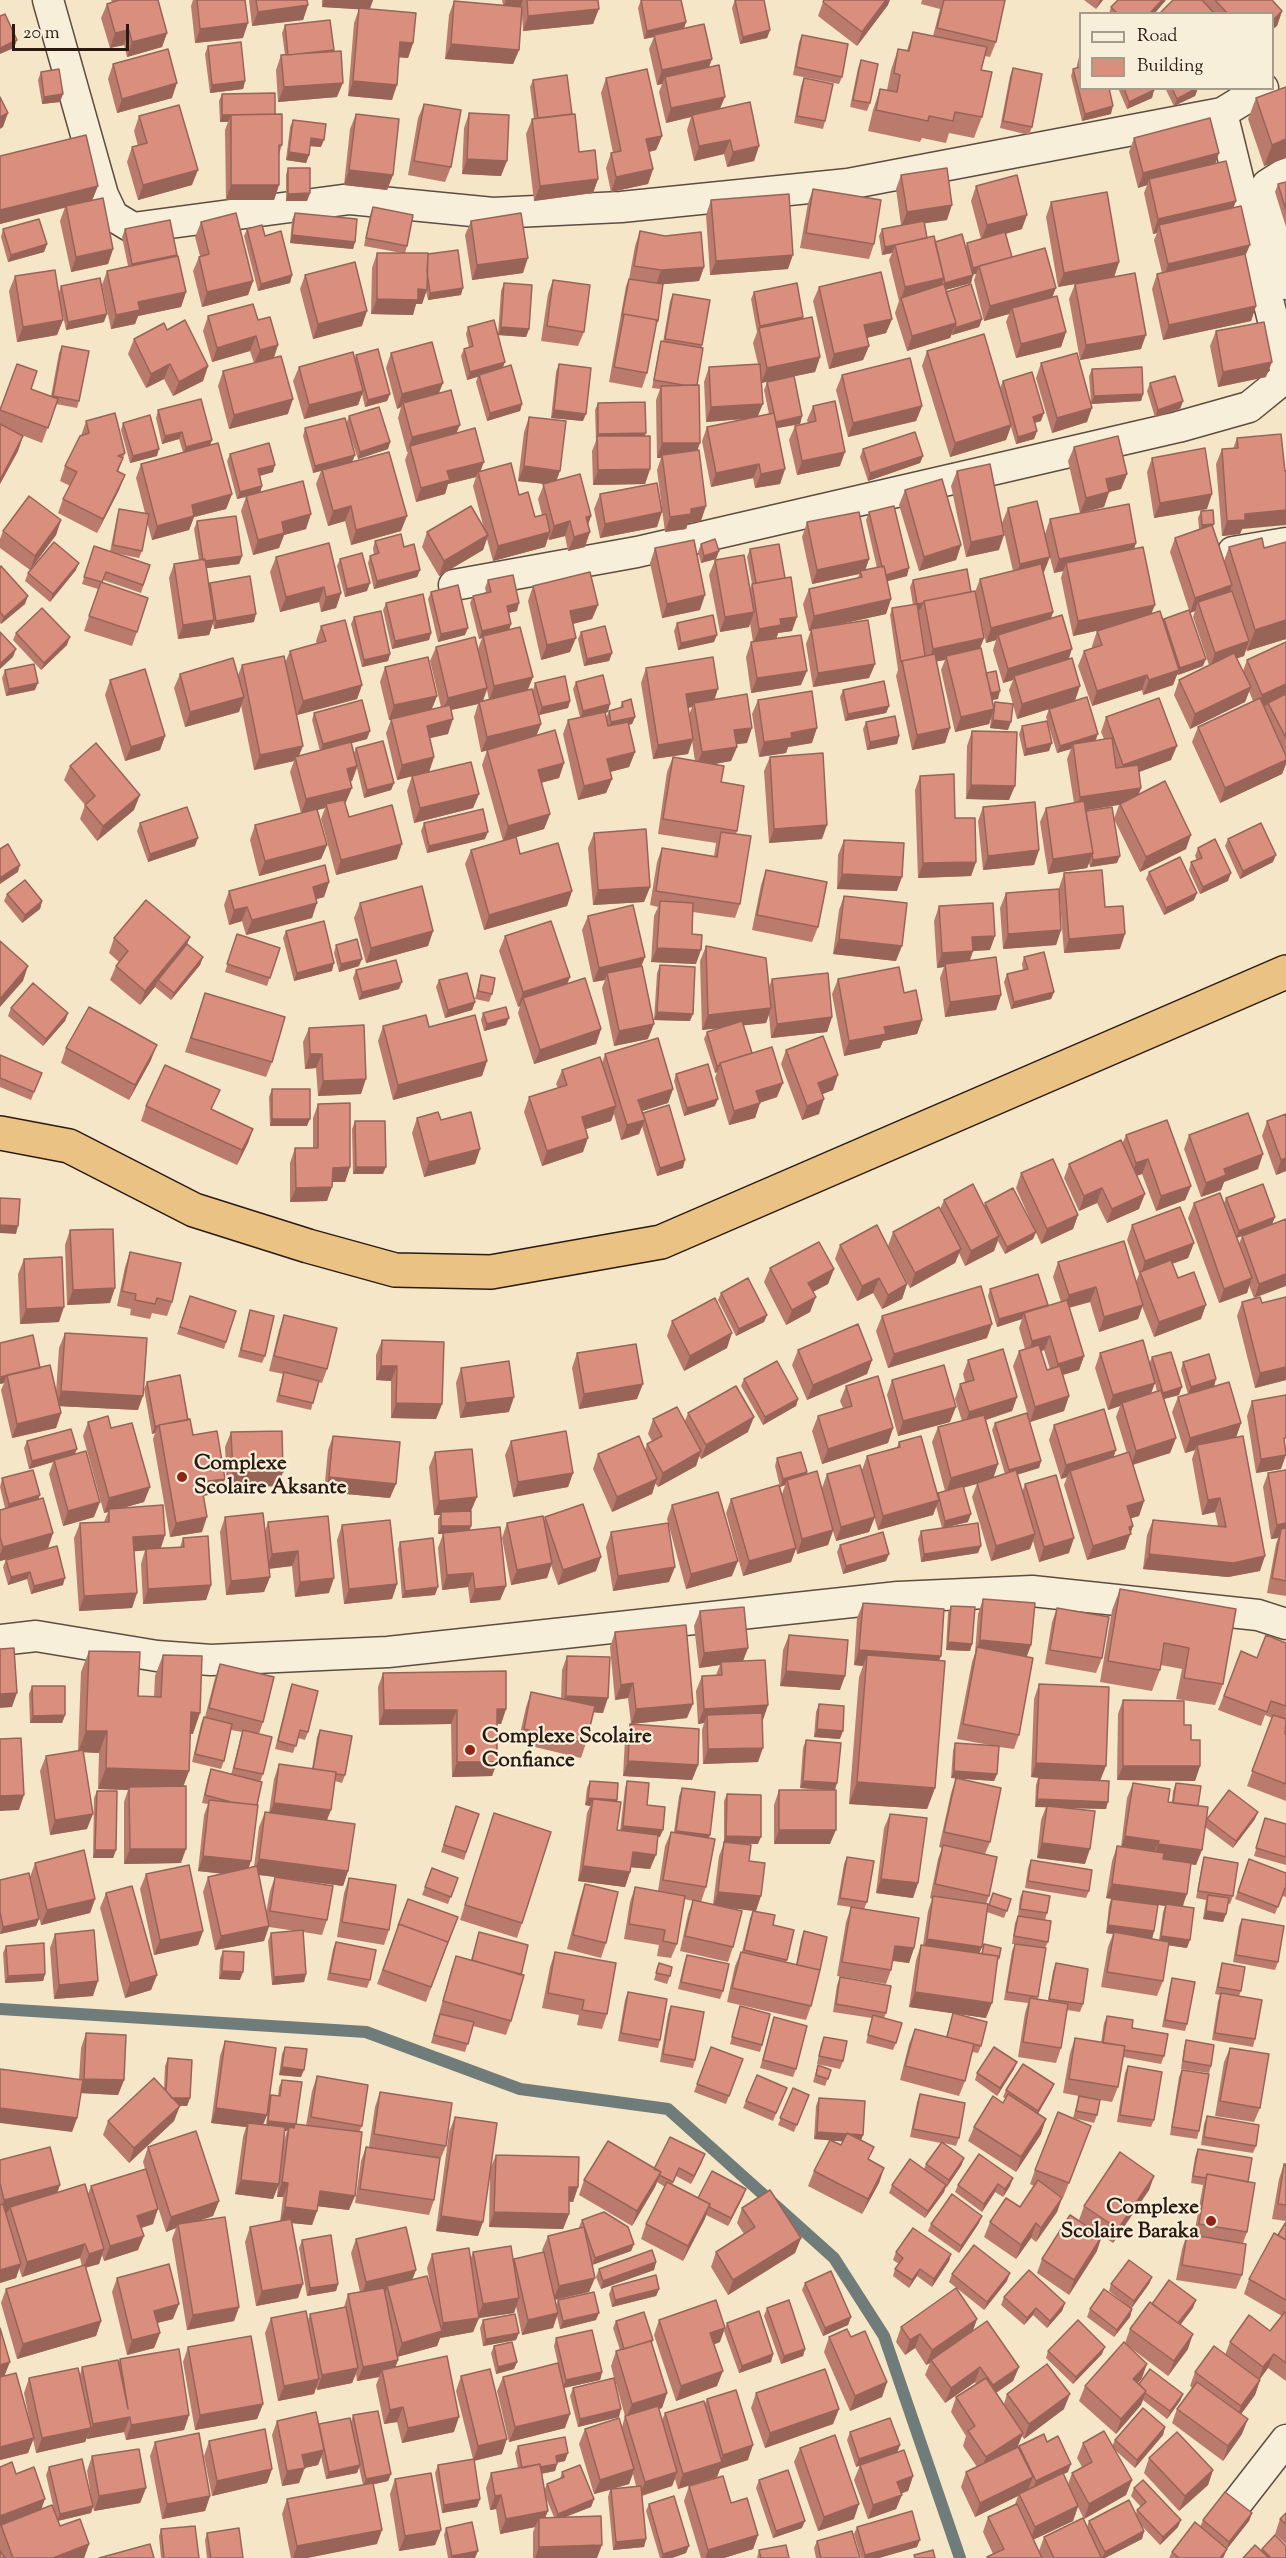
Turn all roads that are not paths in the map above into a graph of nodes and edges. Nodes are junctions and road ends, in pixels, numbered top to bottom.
1 (48, 0) edge
2 (1260, 90) edge
3 (1222, 113) junction
4 (1286, 173) edge
5 (1286, 284) edge
6 (1286, 375) edge
7 (1286, 543) edge
8 (1233, 552) edge
9 (454, 585) edge
10 (1286, 972) edge
11 (0, 1133) edge
12 (1286, 1624) edge
13 (0, 1640) edge
14 (1286, 2440) edge
15 (1237, 2503) edge

1 - 3 street
2 - 3 street
3 - 6 street
4 - 5 street
6 - 9 street
7 - 8 street
10 - 11 highway
12 - 13 street
14 - 15 street

